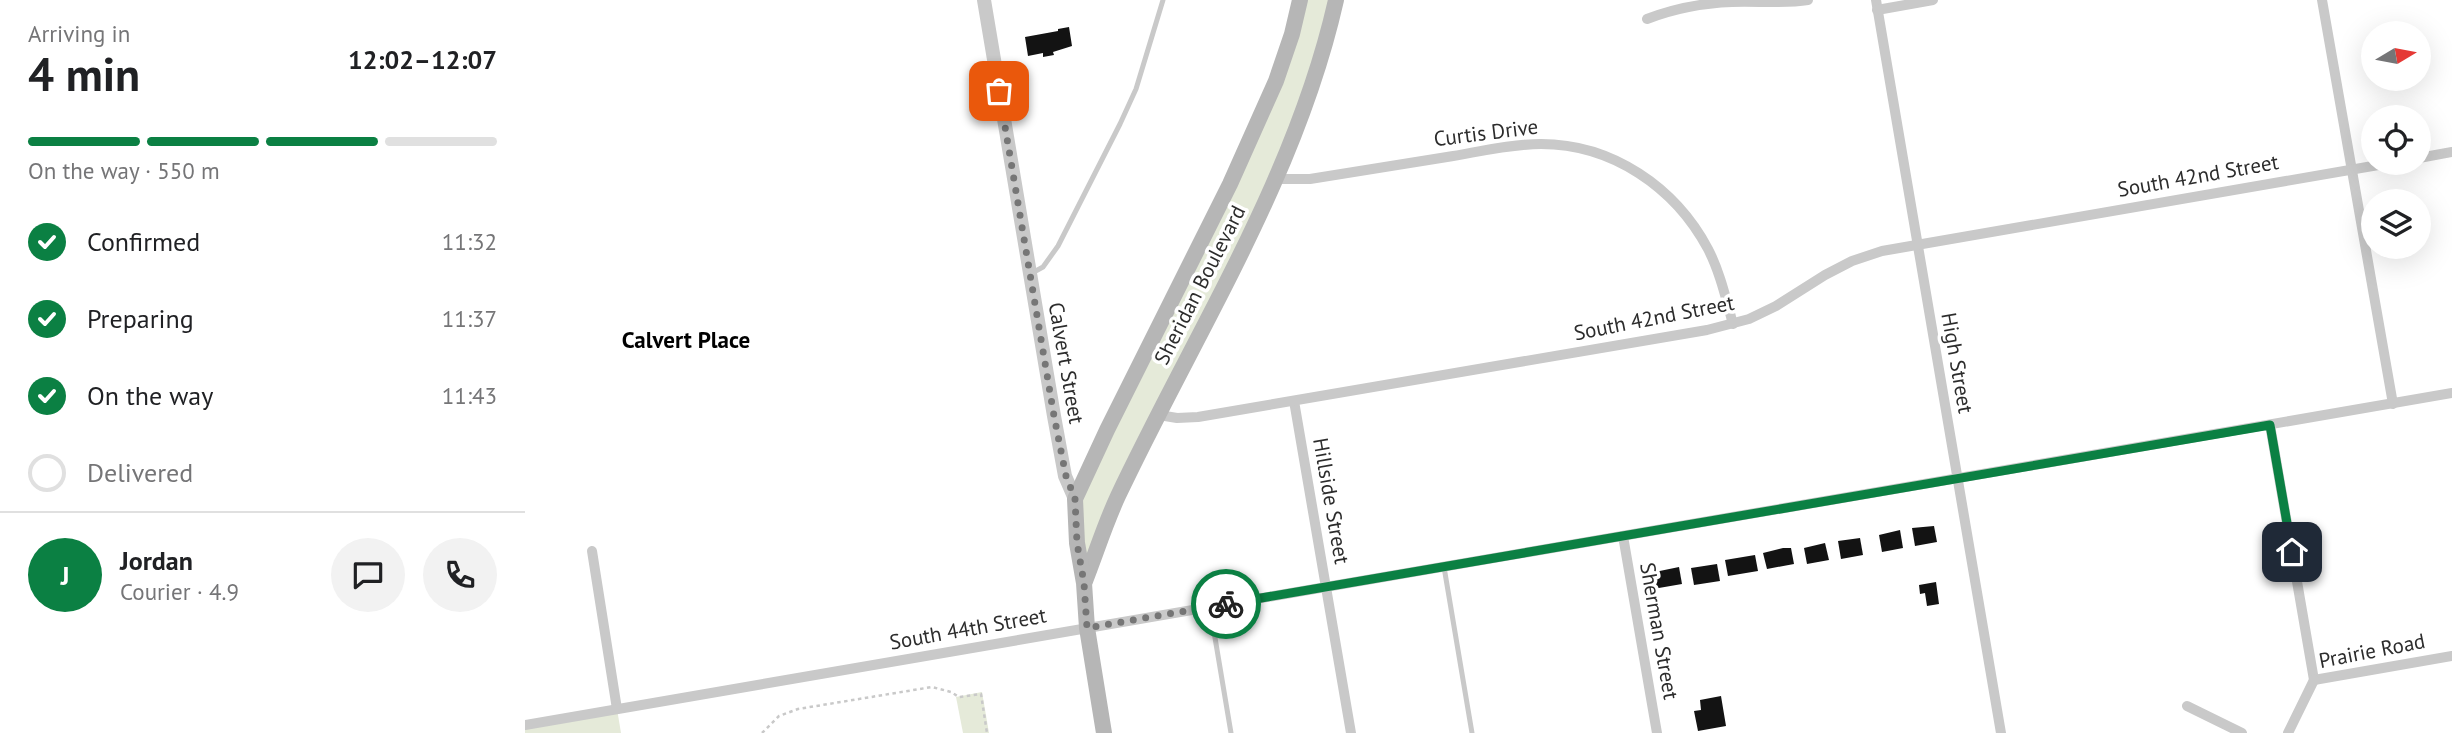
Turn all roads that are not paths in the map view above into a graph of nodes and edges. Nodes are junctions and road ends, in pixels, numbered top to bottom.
1 (984, 0) edge
2 (1163, 0) edge
3 (1300, 0) edge
4 (1336, 0) edge
5 (1808, 0) edge
6 (1933, 0) edge
7 (2322, 0) edge
8 (1876, 5) edge
9 (1647, 19) dead end
10 (2452, 152) edge
11 (2431, 156) edge
12 (2361, 168) edge
13 (2352, 169) junction
14 (1277, 179) junction
15 (1917, 244) junction
16 (1029, 275) junction
17 (1733, 324) junction
18 (2452, 393) edge
19 (1294, 401) junction
20 (2393, 404) junction
21 (1159, 415) junction
22 (2270, 425) junction
23 (1958, 479) junction
24 (1075, 499) junction
25 (1623, 536) junction
26 (592, 551) dead end
27 (1444, 566) junction
28 (1084, 583) junction
29 (1326, 586) junction
30 (1209, 607) junction
31 (1087, 628) junction
32 (2452, 656) edge
33 (2314, 680) junction
34 (2187, 706) dead end
35 (617, 709) junction
36 (525, 724) edge
37 (1104, 733) edge
38 (1231, 733) edge
39 (1351, 733) edge
40 (1472, 733) edge
41 (1657, 733) edge
42 (2001, 733) edge
43 (2242, 733) edge
44 (2288, 733) edge

1 - 16 street, Calvert Street
2 - 16 lane
3 - 24 main road, Sheridan Boulevard
4 - 14 main road, Sheridan Boulevard
5 - 9 street
6 - 8 street
7 - 13 street
8 - 15 street, High Street
10 - 11 street
12 - 13 street, South 42nd Street
13 - 15 street, South 42nd Street
13 - 20 street
14 - 17 street, Curtis Drive
14 - 21 main road, Sheridan Boulevard
15 - 17 street, South 42nd Street
15 - 23 street, High Street
16 - 24 street, Calvert Street
17 - 19 street, South 42nd Street
18 - 20 street, South 44th Street
19 - 21 street, South 42nd Street
19 - 29 street, Hillside Street
20 - 22 street, South 44th Street
21 - 28 main road, Sheridan Boulevard
22 - 23 street, South 44th Street
22 - 33 street
23 - 25 street, South 44th Street
23 - 42 street, High Street
24 - 28 main road, Calvert Street
25 - 27 street, South 44th Street
25 - 41 street, Sherman Street
26 - 35 street
27 - 29 street, South 44th Street
27 - 40 lane
28 - 31 main road, Calvert Street
29 - 30 street, South 44th Street
29 - 39 street, Hillside Street
30 - 31 street, South 44th Street
30 - 38 lane
31 - 35 street, South 44th Street
31 - 37 main road, Calvert Street
32 - 33 street, Prairie Road
33 - 44 street, Prairie Road
34 - 43 street
35 - 36 street, South 44th Street

